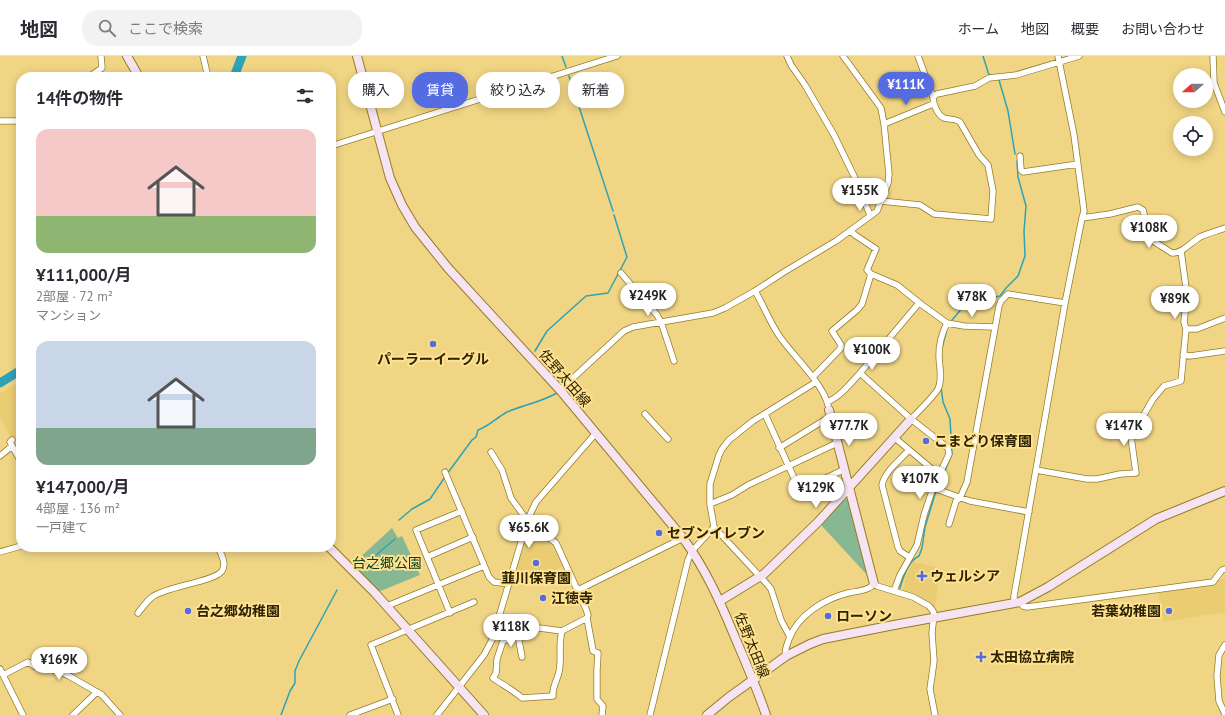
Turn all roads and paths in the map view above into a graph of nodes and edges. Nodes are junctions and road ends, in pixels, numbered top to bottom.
1 (100, 56) edge
2 (126, 56) edge
3 (203, 56) edge
4 (357, 56) edge
5 (617, 56) edge
6 (787, 56) edge
7 (843, 56) edge
8 (918, 56) edge
9 (1058, 56) edge
10 (1079, 56) edge
11 (1212, 56) edge
12 (1060, 62) junction
13 (96, 72) edge
14 (136, 72) edge
15 (207, 72) edge
16 (933, 100) junction
17 (1225, 112) edge
18 (16, 121) edge
19 (0, 122) edge
20 (884, 124) junction
21 (377, 133) junction
22 (336, 145) edge
23 (1020, 156) dead end
24 (1078, 164) junction
25 (881, 201) junction
26 (870, 215) junction
27 (1082, 218) junction
28 (1225, 228) edge
29 (851, 231) junction
30 (1181, 251) junction
31 (621, 274) dead end
32 (871, 274) junction
33 (755, 291) junction
34 (919, 303) junction
35 (1066, 303) junction
36 (1225, 318) edge
37 (660, 322) junction
38 (947, 322) junction
39 (995, 326) junction
40 (1186, 329) junction
41 (1225, 351) edge
42 (1183, 355) junction
43 (674, 361) dead end
44 (860, 373) junction
45 (814, 380) junction
46 (560, 390) junction
47 (829, 409) junction
48 (645, 414) dead end
49 (765, 414) junction
50 (911, 419) junction
51 (596, 433) junction
52 (895, 438) junction
53 (668, 439) dead end
54 (837, 443) junction
55 (779, 448) junction
56 (909, 450) junction
57 (16, 451) edge
58 (491, 452) dead end
59 (0, 456) edge
60 (788, 466) junction
61 (845, 469) junction
62 (1036, 470) junction
63 (446, 474) dead end
64 (939, 475) junction
65 (850, 488) junction
66 (933, 488) junction
67 (1225, 491) edge
68 (960, 498) junction
69 (710, 504) junction
70 (462, 511) junction
71 (1029, 512) junction
72 (528, 521) junction
73 (948, 524) dead end
74 (714, 527) junction
75 (473, 537) junction
76 (683, 538) junction
77 (16, 547) edge
78 (692, 551) junction
79 (0, 552) edge
80 (220, 552) edge
81 (334, 552) edge
82 (427, 557) junction
83 (909, 557) junction
84 (484, 566) junction
85 (1225, 569) edge
86 (760, 577) junction
87 (438, 584) junction
88 (509, 584) junction
89 (874, 584) junction
90 (578, 590) junction
91 (894, 591) junction
92 (720, 601) junction
93 (474, 602) dead end
94 (1017, 603) junction
95 (387, 606) junction
96 (138, 613) dead end
97 (450, 613) junction
98 (587, 618) junction
99 (933, 618) junction
100 (408, 630) junction
101 (562, 631) junction
102 (518, 636) junction
103 (790, 637) junction
104 (492, 640) junction
105 (502, 644) junction
106 (1225, 645) edge
107 (786, 656) junction
108 (522, 657) dead end
109 (0, 670) edge
110 (3, 675) junction
111 (752, 680) junction
112 (459, 687) junction
113 (97, 692) junction
114 (393, 699) junction
115 (1225, 714) edge
116 (23, 715) edge
117 (73, 715) edge
118 (120, 715) edge
119 (350, 715) edge
120 (398, 715) edge
121 (437, 715) edge
122 (484, 715) edge
123 (602, 715) edge
124 (650, 715) edge
125 (707, 715) edge
126 (766, 715) edge
127 (935, 715) edge

1 - 13 street
2 - 14 street
3 - 15 street
4 - 21 street, 佐野太田線
5 - 21 street
6 - 26 street
7 - 20 street
8 - 16 street
9 - 12 street
10 - 12 street
11 - 17 street
12 - 16 street
12 - 24 street
16 - 20 street
16 - 25 street
18 - 19 street
20 - 25 street
21 - 22 street
21 - 46 street, 佐野太田線
23 - 24 street
24 - 27 street
25 - 26 street
26 - 29 street
27 - 30 street
27 - 35 street
28 - 30 street
29 - 32 street
29 - 33 street
30 - 40 street
31 - 37 street
32 - 34 street
32 - 45 street
33 - 37 street
33 - 45 street
34 - 38 street
34 - 44 street
35 - 39 street
35 - 62 street
36 - 40 street
37 - 43 street
37 - 46 street
38 - 39 street
38 - 50 street
39 - 68 street
40 - 42 street
41 - 42 street
42 - 62 street
44 - 47 street
44 - 50 street
45 - 47 street
45 - 49 street
46 - 51 street, 佐野太田線
47 - 54 street
47 - 55 street
48 - 53 street
49 - 55 street
49 - 69 street
50 - 52 street
50 - 64 street
51 - 72 street
51 - 76 street, 佐野太田線
52 - 56 street
52 - 65 street
54 - 60 street
54 - 61 street
55 - 60 street
56 - 64 street
56 - 83 street
57 - 59 street
58 - 72 street
60 - 61 street
60 - 69 street
61 - 65 street
62 - 71 street
63 - 70 street
64 - 66 street
65 - 86 street
65 - 89 street
66 - 68 street
66 - 83 street
67 - 94 street
68 - 71 street
68 - 73 street
69 - 74 street
70 - 75 street
70 - 82 street
71 - 94 street
72 - 88 street
72 - 90 street
74 - 78 street
74 - 86 street
75 - 82 street
75 - 84 street
76 - 78 street, 佐野太田線
76 - 90 street
77 - 79 street
78 - 92 street, 佐野太田線
78 - 124 street
80 - 96 street
81 - 95 street
82 - 87 street
83 - 91 street
84 - 87 street
84 - 88 street
85 - 94 street
86 - 92 street
86 - 103 street
87 - 95 street
87 - 97 street
88 - 104 street
89 - 91 street
89 - 103 street
90 - 98 street
91 - 99 street
92 - 111 street, 佐野太田線
93 - 97 street
94 - 99 street
95 - 100 street
97 - 100 street
98 - 101 street
98 - 123 street
99 - 107 street
99 - 127 street
100 - 112 street
100 - 114 street
101 - 102 street
101 - 105 street
102 - 105 street
102 - 108 street
103 - 107 street
104 - 105 street
104 - 112 street
106 - 115 street
107 - 111 street
109 - 110 street
110 - 113 street
110 - 116 street
111 - 125 street
111 - 126 street, 佐野太田線
112 - 121 street
112 - 122 street
113 - 117 street
113 - 118 street
114 - 119 street
114 - 120 street

